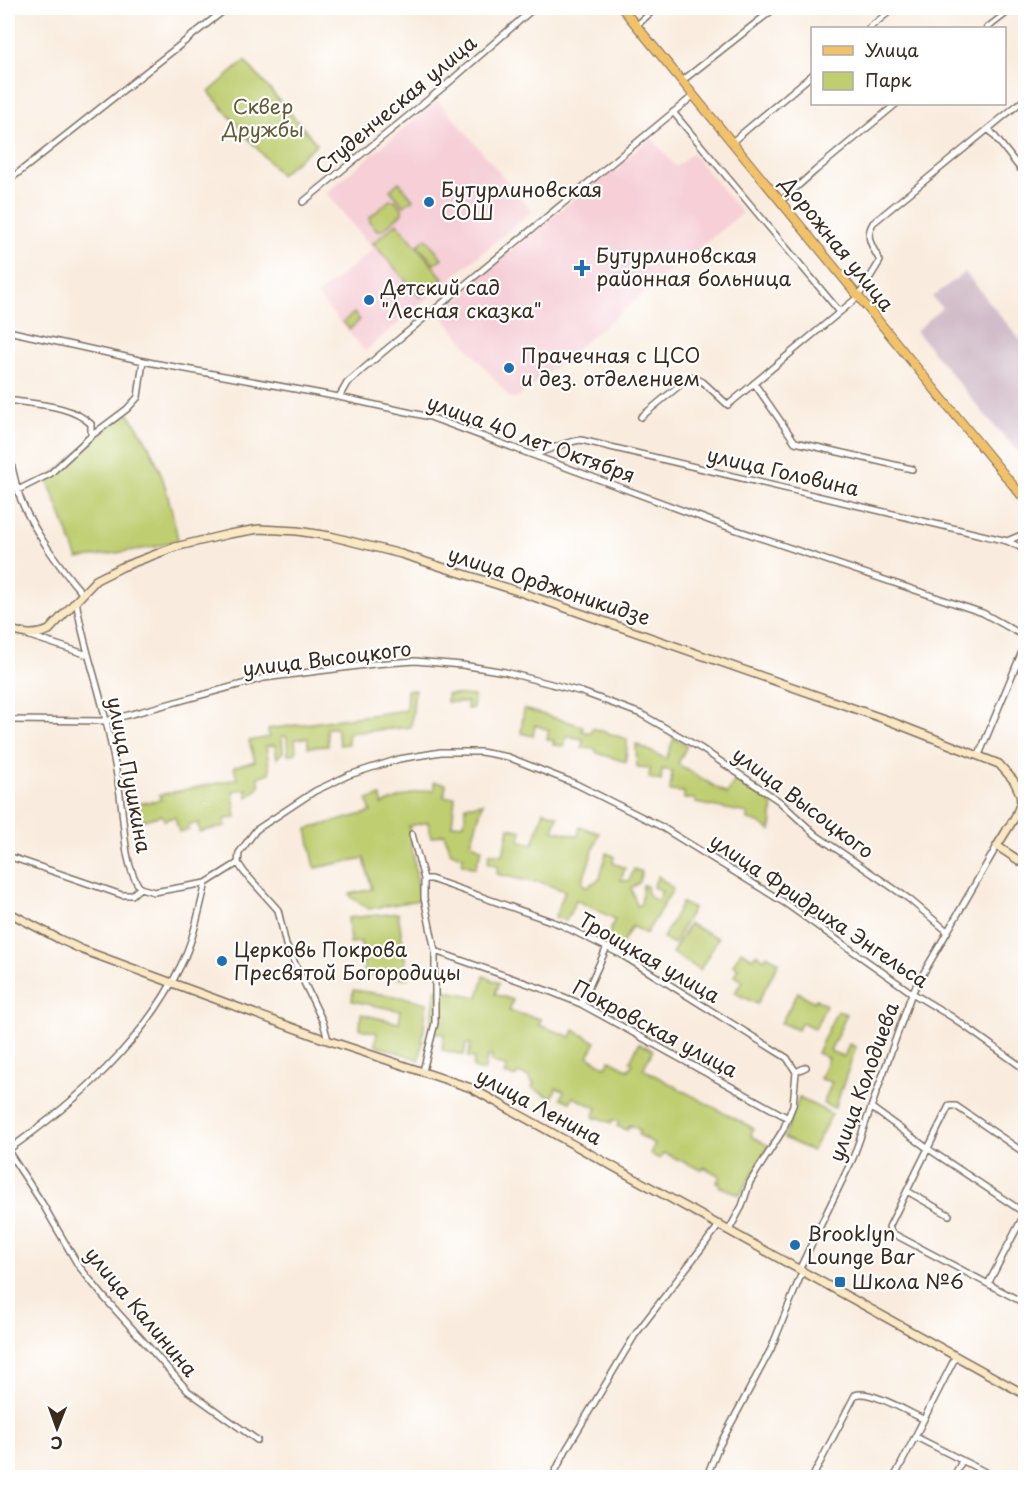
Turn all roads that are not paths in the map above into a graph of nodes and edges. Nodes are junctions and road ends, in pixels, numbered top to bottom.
1 (227, 8) edge
2 (534, 8) edge
3 (622, 8) edge
4 (656, 8) edge
5 (774, 8) edge
6 (894, 8) edge
7 (1013, 8) edge
8 (637, 25) junction
9 (870, 27) edge
10 (988, 27) edge
11 (811, 77) edge
12 (682, 81) junction
13 (693, 96) junction
14 (1026, 98) edge
15 (895, 105) edge
16 (674, 112) junction
17 (988, 129) junction
18 (732, 142) junction
19 (1026, 176) edge
20 (8, 181) edge
21 (781, 201) junction
22 (303, 202) dead end
23 (858, 297) junction
24 (839, 311) junction
25 (8, 331) edge
26 (143, 361) junction
27 (754, 383) junction
28 (339, 397) junction
29 (8, 400) edge
30 (640, 417) dead end
31 (91, 436) junction
32 (533, 455) junction
33 (8, 459) edge
34 (912, 469) dead end
35 (18, 490) junction
36 (1026, 501) edge
37 (1026, 533) edge
38 (1007, 541) junction
39 (1026, 550) edge
40 (82, 593) junction
41 (76, 600) junction
42 (8, 629) edge
43 (19, 632) junction
44 (1026, 637) edge
45 (1026, 642) edge
46 (88, 655) junction
47 (8, 720) edge
48 (106, 721) junction
49 (979, 754) junction
50 (412, 834) dead end
51 (997, 846) junction
52 (8, 856) edge
53 (238, 862) junction
54 (1026, 866) edge
55 (424, 879) junction
56 (206, 883) junction
57 (140, 888) junction
58 (8, 912) edge
59 (947, 931) junction
60 (607, 947) junction
61 (435, 951) junction
62 (171, 982) junction
63 (912, 993) junction
64 (580, 1004) junction
65 (328, 1040) junction
66 (806, 1068) dead end
67 (1026, 1070) edge
68 (423, 1071) junction
69 (796, 1072) junction
70 (872, 1108) junction
71 (788, 1118) junction
72 (927, 1148) junction
73 (8, 1150) edge
74 (1026, 1154) edge
75 (907, 1191) junction
76 (1025, 1213) edge
77 (949, 1215) dead end
78 (720, 1224) junction
79 (729, 1230) junction
80 (802, 1269) junction
81 (988, 1284) junction
82 (1026, 1304) edge
83 (956, 1356) junction
84 (1026, 1395) edge
85 (923, 1419) junction
86 (916, 1437) junction
87 (257, 1440) dead end
88 (962, 1461) junction
89 (989, 1474) dead end
90 (552, 1478) edge
91 (706, 1478) edge
92 (812, 1478) edge
93 (894, 1478) edge
94 (953, 1478) edge

1 - 20 street
2 - 22 street, Студенческая улица
3 - 8 main road, Дорожная улица
4 - 8 street
5 - 12 street
6 - 9 street
7 - 10 street
8 - 12 main road, Дорожная улица
11 - 18 street
12 - 13 main road, Дорожная улица
13 - 16 street
13 - 18 main road, Дорожная улица
14 - 17 street
15 - 21 street
16 - 24 street
16 - 28 street
17 - 19 street
17 - 23 street
18 - 21 main road, Дорожная улица
21 - 23 main road, Дорожная улица
23 - 24 street
23 - 36 main road, Дорожная улица
24 - 27 street
25 - 26 street, улица 40 лет Октября
26 - 28 street, улица 40 лет Октября
26 - 31 street
27 - 30 street
27 - 34 street
28 - 32 street, улица 40 лет Октября
29 - 31 street
31 - 35 street
32 - 38 street, улица Головина
32 - 44 street, улица 40 лет Октября
33 - 35 street
35 - 40 street
37 - 38 street
38 - 39 street, улица Головина
40 - 41 main road, улица Орджоникидзе
40 - 49 main road, улица Орджоникидзе
41 - 43 main road, улица Орджоникидзе
41 - 46 street, улица Пушкина
42 - 43 main road, улица Орджоникидзе
43 - 46 street
45 - 49 street
46 - 48 street, улица Пушкина
47 - 48 street, улица Высоцкого
48 - 57 street, улица Пушкина
48 - 59 street, улица Высоцкого
49 - 51 main road, улица Орджоникидзе
50 - 55 street
51 - 54 main road
51 - 59 street, улица Колодиева
52 - 57 street
53 - 56 street, улица Фридриха Энгельса
53 - 63 street, улица Фридриха Энгельса
53 - 65 street
55 - 60 street, Троицкая улица
55 - 61 street
56 - 57 street
56 - 62 street
58 - 62 main road, улица Ленина
59 - 63 street, улица Колодиева
60 - 64 street
60 - 69 street, Троицкая улица
61 - 64 street, Покровская улица
61 - 68 street
62 - 65 main road, улица Ленина
62 - 73 street
63 - 67 street, улица Фридриха Энгельса
63 - 70 street, улица Колодиева
64 - 71 street, Покровская улица
65 - 68 main road, улица Ленина
66 - 69 street
68 - 78 main road, улица Ленина
69 - 71 street
70 - 72 street
70 - 80 street, улица Колодиева
71 - 79 street
72 - 74 street
72 - 75 street
72 - 76 street
73 - 87 street, улица Калинина
75 - 77 street
75 - 81 street
76 - 81 street
78 - 79 main road, улица Ленина
78 - 90 street
79 - 80 main road, улица Ленина
80 - 83 main road, улица Ленина
80 - 91 street, улица Колодиева
81 - 82 street
83 - 84 main road, улица Ленина
83 - 85 street
85 - 86 street
85 - 92 street
86 - 88 street
86 - 93 street
88 - 89 street
88 - 94 street

